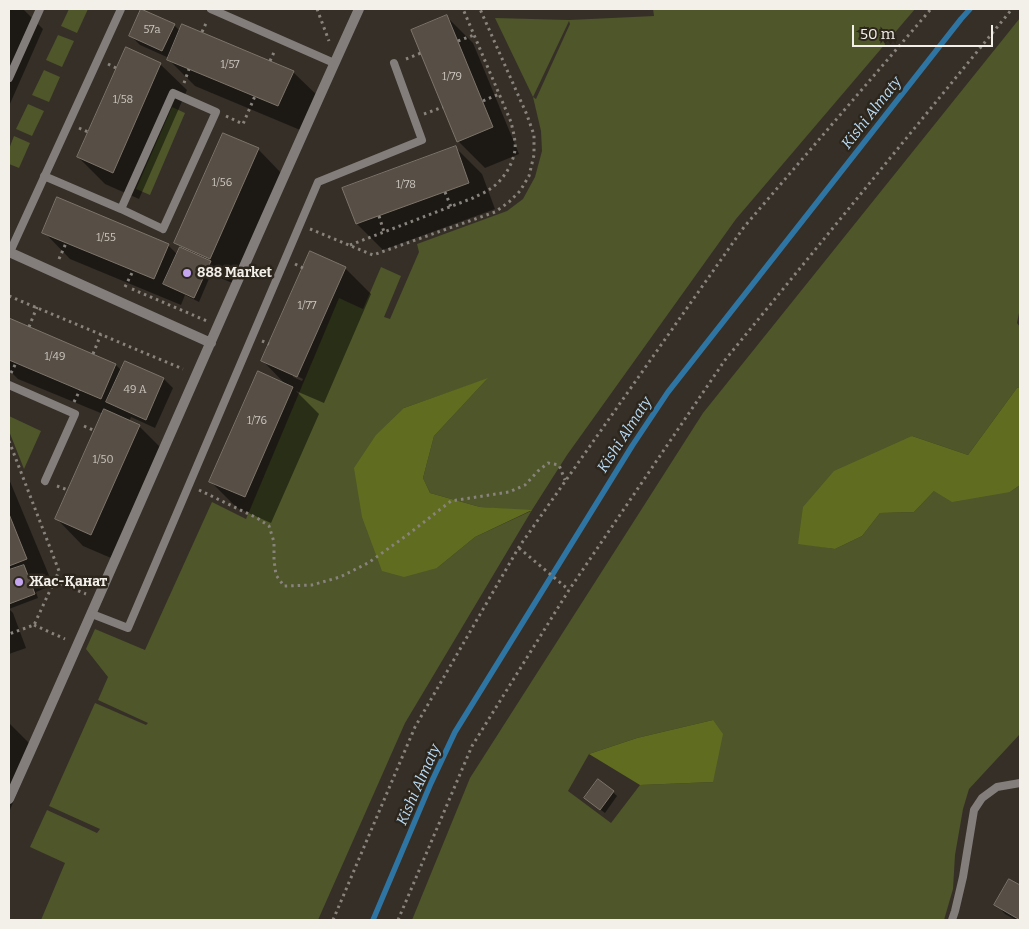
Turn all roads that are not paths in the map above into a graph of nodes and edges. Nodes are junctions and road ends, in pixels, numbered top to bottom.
1 (40, 9) edge
2 (121, 9) edge
3 (211, 9) edge
4 (359, 9) edge
5 (335, 61) junction
6 (394, 64) dead end
7 (9, 78) edge
8 (44, 176) junction
9 (121, 209) junction
10 (9, 253) edge
11 (211, 343) junction
12 (9, 385) edge
13 (45, 481) dead end
14 (92, 614) junction
15 (1020, 783) edge
16 (9, 799) edge
17 (952, 920) edge

1 - 7 lane
2 - 8 lane
3 - 5 lane
4 - 5 street
5 - 11 street
6 - 14 lane
8 - 9 lane
8 - 10 lane
9 - 9 lane
10 - 11 street
11 - 14 street
12 - 13 lane
14 - 16 street
15 - 17 lane

